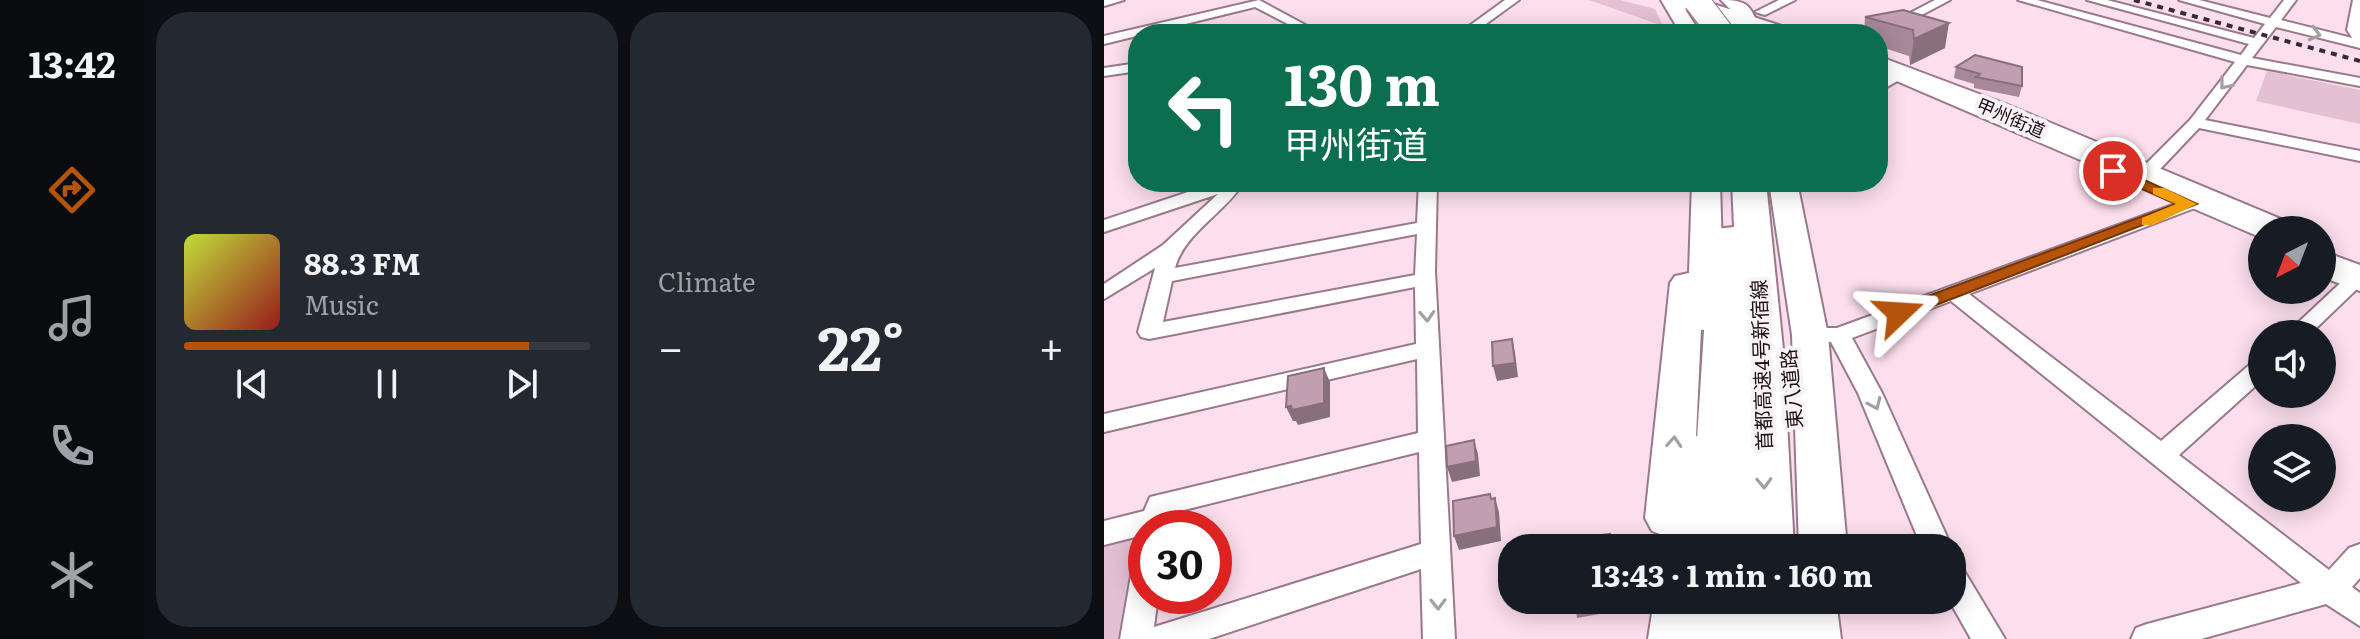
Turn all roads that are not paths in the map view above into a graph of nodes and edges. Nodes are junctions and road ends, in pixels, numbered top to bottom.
1 (1118, 0) edge
2 (1513, 0) edge
3 (1662, 0) edge
4 (1670, 0) edge
5 (1679, 0) edge
6 (1696, 0) edge
7 (1732, 0) edge
8 (1789, 0) edge
9 (1944, 0) edge
10 (2024, 0) edge
11 (2093, 0) edge
12 (2185, 0) edge
13 (2290, 0) edge
14 (1191, 1) edge
15 (2360, 2) edge
16 (1104, 3) edge
17 (1210, 14) junction
18 (1753, 22) edge
19 (2270, 23) junction
20 (1169, 24) edge
21 (1297, 24) edge
22 (1477, 24) edge
23 (1674, 24) edge
24 (1685, 24) edge
25 (1697, 24) edge
26 (1714, 24) edge
27 (1888, 28) edge
28 (1128, 34) edge
29 (2360, 35) edge
30 (1104, 40) edge
31 (2256, 42) junction
32 (2360, 44) edge
33 (2244, 60) junction
34 (1128, 68) edge
35 (1104, 72) edge
36 (1888, 78) edge
37 (2360, 82) edge
38 (2195, 123) junction
39 (2360, 156) edge
40 (2142, 178) junction
41 (1205, 192) edge
42 (1229, 192) edge
43 (1427, 192) edge
44 (1690, 192) edge
45 (1706, 192) edge
46 (1725, 192) edge
47 (1750, 192) edge
48 (1767, 192) edge
49 (1786, 192) edge
50 (2189, 204) junction
51 (2248, 219) edge
52 (1104, 226) edge
53 (1424, 227) junction
54 (2248, 230) edge
55 (1170, 249) junction
56 (2350, 271) edge
57 (1166, 276) junction
58 (1425, 279) junction
59 (1104, 293) edge
60 (1955, 293) junction
61 (2309, 320) edge
62 (1824, 335) junction
63 (1429, 349) junction
64 (2248, 379) edge
65 (1104, 423) edge
66 (1432, 439) junction
67 (2161, 456) junction
68 (1158, 510) edge
69 (1128, 529) edge
70 (1104, 533) edge
71 (1666, 534) edge
72 (1689, 534) edge
73 (1719, 534) edge
74 (1766, 534) edge
75 (1804, 534) edge
76 (1823, 534) edge
77 (1931, 534) edge
78 (1437, 551) junction
79 (2360, 557) edge
80 (2331, 589) junction
81 (1966, 601) edge
82 (2360, 612) edge
83 (1140, 614) edge
84 (1660, 614) edge
85 (1678, 614) edge
86 (1715, 614) edge
87 (1769, 614) edge
88 (1811, 614) edge
89 (1828, 614) edge
90 (2164, 636) edge
91 (1136, 639) edge
92 (1163, 639) edge
93 (1439, 639) edge
94 (1658, 639) edge
95 (1675, 639) edge
96 (1714, 639) edge
97 (1770, 639) edge
98 (1814, 639) edge
99 (1829, 639) edge
100 (1989, 639) edge

1 - 16 street
2 - 22 street
3 - 23 main road
4 - 24 main road
5 - 18 highway
5 - 25 highway
6 - 26 highway, bridge
7 - 18 highway
8 - 18 street
9 - 27 street
10 - 33 street
11 - 31 street
12 - 19 street
13 - 19 street
14 - 17 street
15 - 29 street
17 - 20 street
17 - 21 street
19 - 31 street
19 -> 32 street
28 - 30 street
31 - 33 street
33 - 37 street
33 -> 38 street
34 - 35 street
36 - 40 highway, 甲州街道
38 - 39 street
38 - 40 street
40 - 50 highway, 甲州街道
40 - 51 highway, 甲州街道
41 - 52 street
42 - 55 street
43 - 53 street
71 -> 44 main road
45 - 72 main road
46 - 73 highway, 首都高速4号新宿線
47 -> 74 highway, 首都高速4号新宿線
48 - 75 main road, 東八道路
49 - 62 main road
50 - 54 highway, 甲州街道
50 - 60 street
53 - 57 street
53 - 58 street
55 - 57 street
55 - 59 street
56 - 61 street
57 - 58 street
58 -> 63 street
60 - 62 street
60 - 67 street
62 - 76 main road
62 -> 77 street
63 - 65 street
63 - 66 street
64 - 67 street
66 - 68 street
66 - 78 street
67 - 80 street
69 - 70 street
78 - 92 street
78 -> 93 street
79 - 80 street
80 - 82 street
80 - 90 street
81 - 100 street
83 - 91 street
84 - 94 main road
85 - 95 main road
86 - 96 highway
87 - 97 highway
88 - 98 main road
89 - 99 main road

